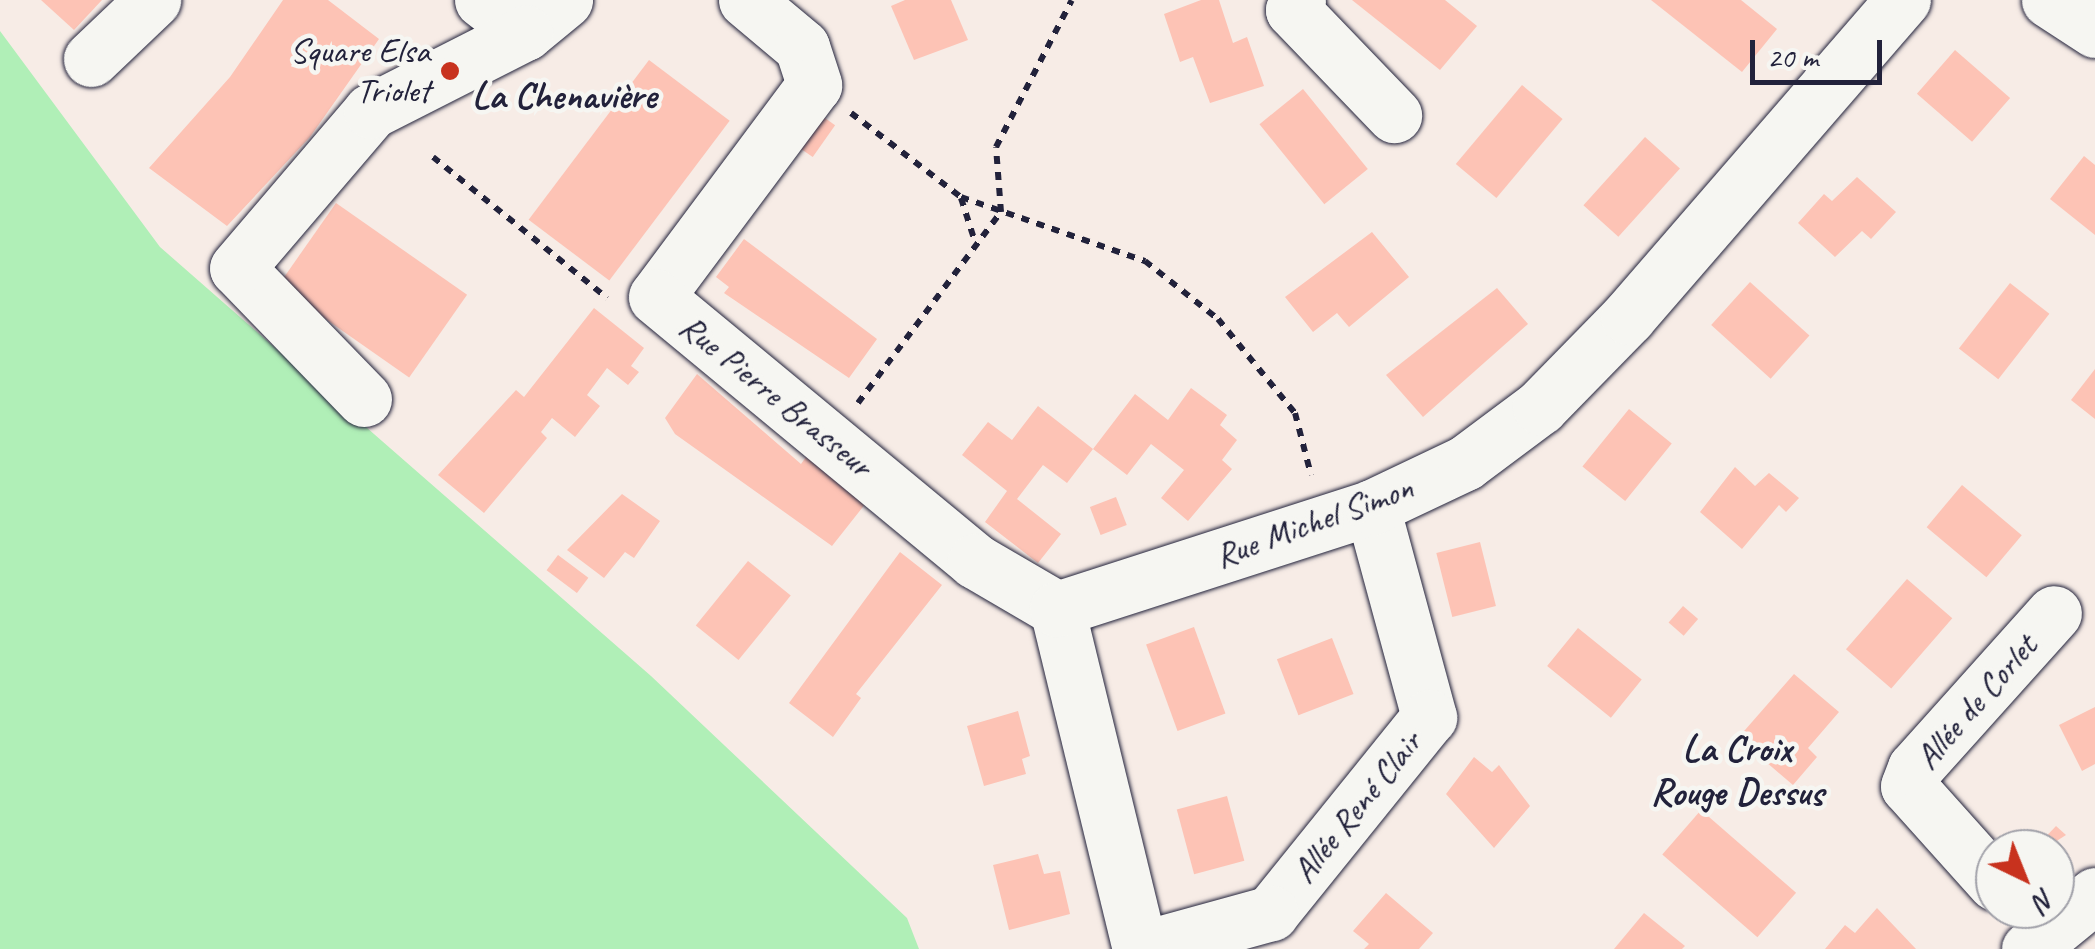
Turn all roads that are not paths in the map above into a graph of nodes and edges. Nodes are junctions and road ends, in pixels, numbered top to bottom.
1 (153, 0) edge
2 (482, 0) edge
3 (746, 0) edge
4 (1298, 0) edge
5 (1903, 0) edge
6 (2048, 0) edge
7 (545, 16) edge
8 (2095, 30) edge
9 (91, 60) dead end
10 (1394, 115) dead end
11 (364, 399) dead end
12 (1348, 515) junction
13 (1057, 609) junction
14 (2054, 613) dead end
15 (1975, 860) edge
16 (2095, 895) edge
17 (2032, 930) edge
18 (1140, 949) edge

1 - 9 street
2 - 7 street
3 - 13 street, Rue Pierre Brasseur
4 - 10 street
5 - 12 street, Rue Michel Simon
6 - 8 street
7 - 11 street
12 - 13 street, Rue Michel Simon
12 - 18 street, Allée René Clair
13 - 18 street
14 - 15 street, Allée de Corlet
16 - 17 street

